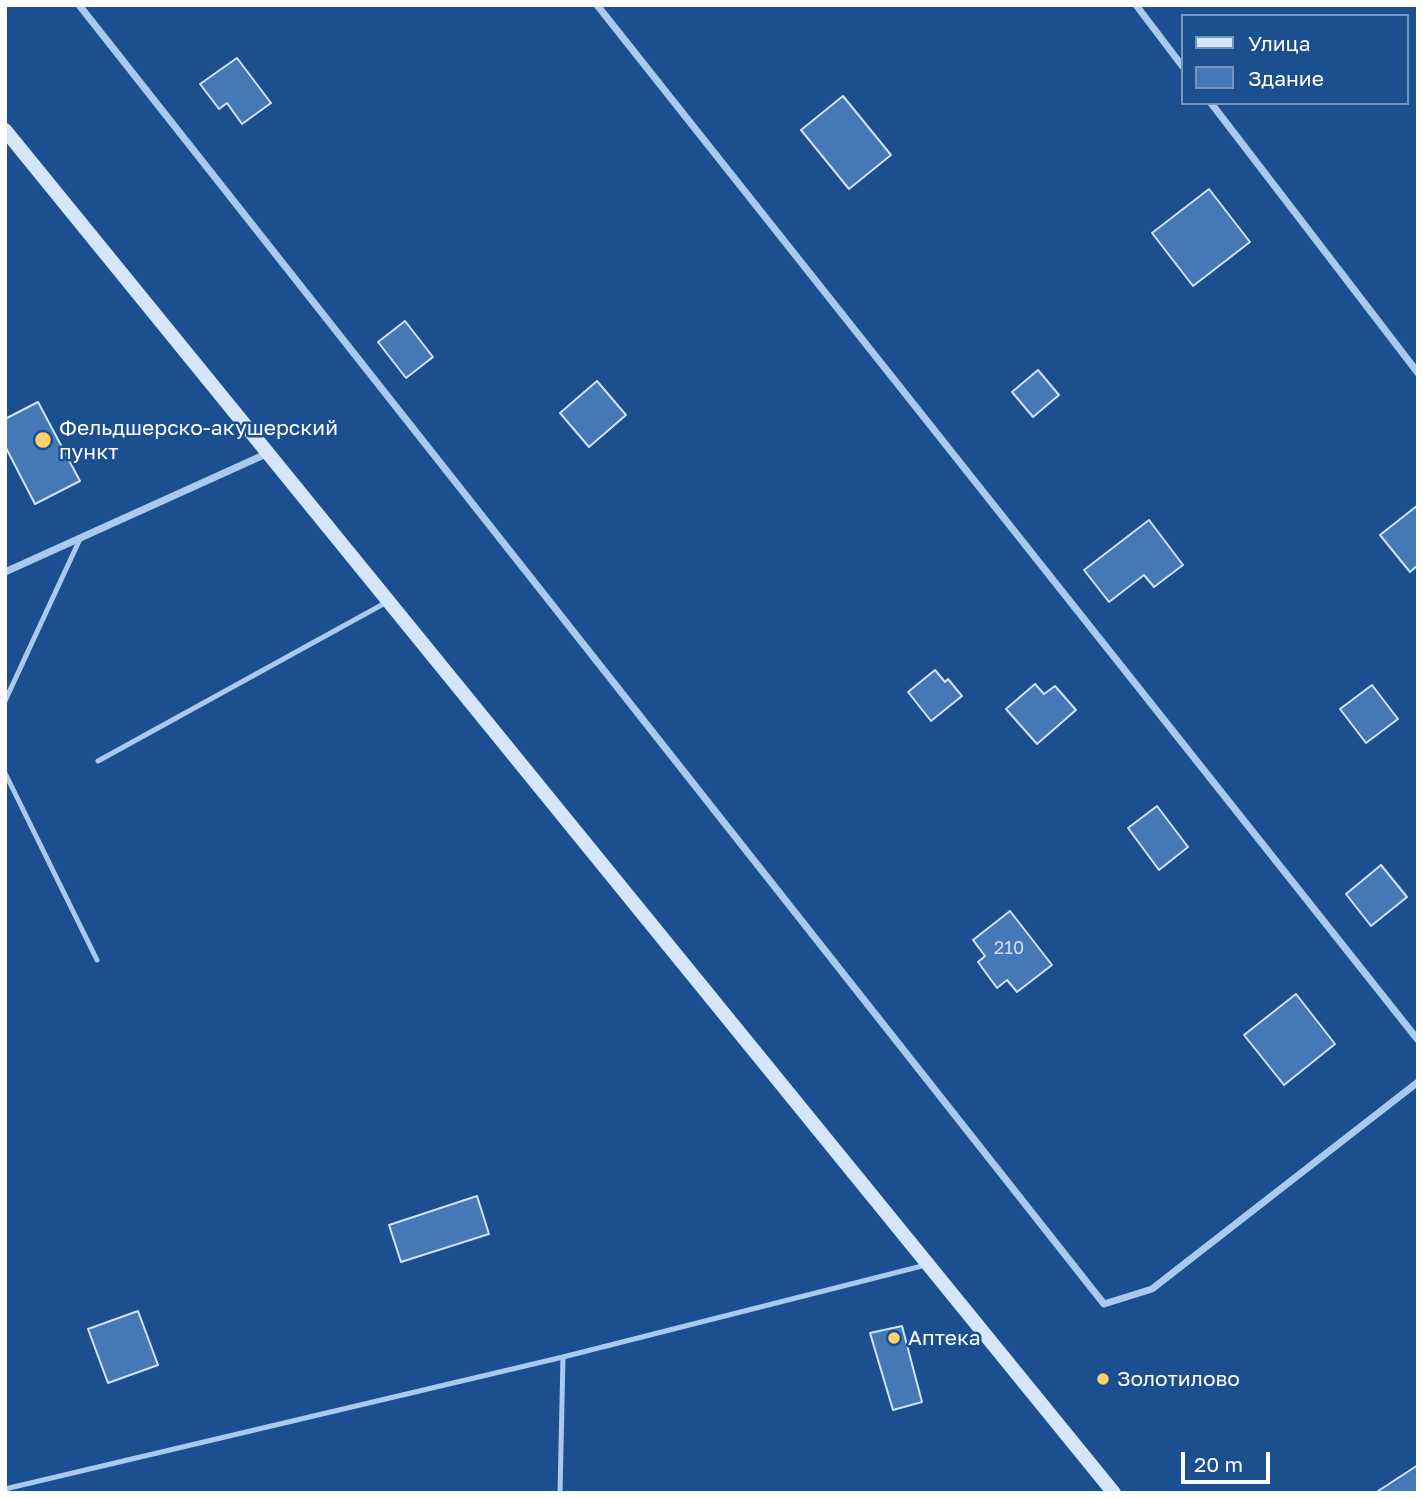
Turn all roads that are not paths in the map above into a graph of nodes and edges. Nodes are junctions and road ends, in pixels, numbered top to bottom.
1 (79, 5) edge
2 (597, 5) edge
3 (1136, 5) edge
4 (1182, 65) edge
5 (1213, 105) edge
6 (5, 130) edge
7 (1418, 373) edge
8 (266, 453) junction
9 (80, 539) junction
10 (5, 572) edge
11 (387, 602) junction
12 (5, 701) edge
13 (98, 761) dead end
14 (5, 773) edge
15 (97, 960) dead end
16 (1418, 1040) edge
17 (1418, 1082) edge
18 (929, 1264) junction
19 (563, 1357) junction
20 (5, 1489) edge
21 (560, 1493) edge
22 (1114, 1493) edge

1 - 17 street
2 - 16 street
3 - 4 street
5 - 7 street
6 - 8 main road
8 - 9 street
8 - 11 main road
9 - 10 street
9 - 12 lane
11 - 13 lane
11 - 18 main road
14 - 15 lane
18 - 19 lane
18 - 22 main road
19 - 20 lane
19 - 21 lane

